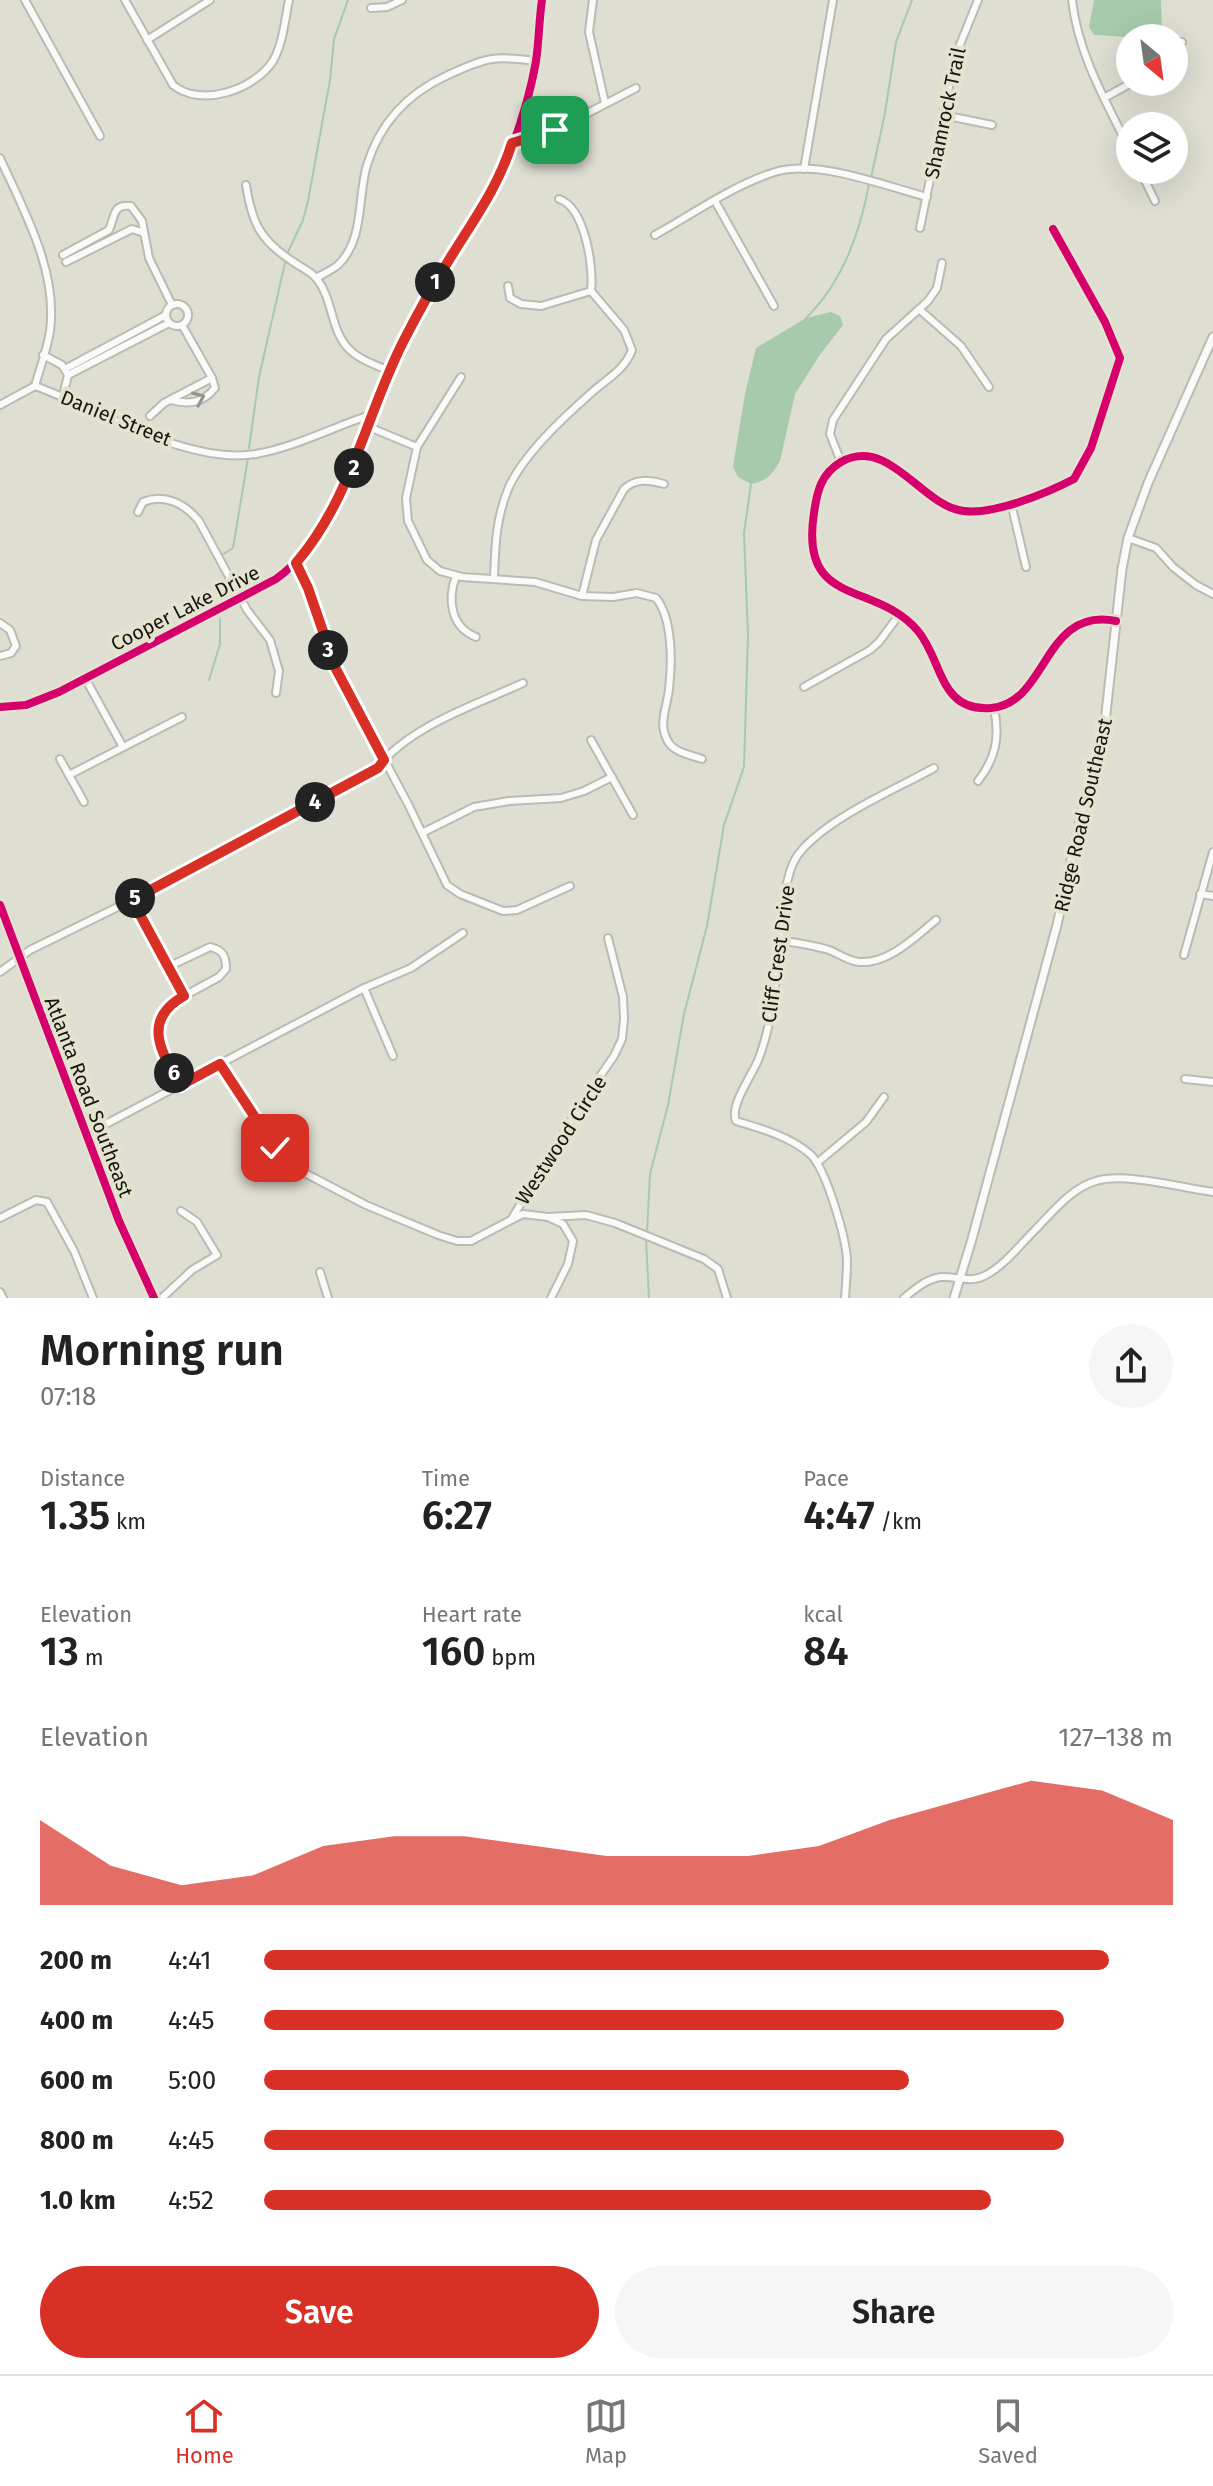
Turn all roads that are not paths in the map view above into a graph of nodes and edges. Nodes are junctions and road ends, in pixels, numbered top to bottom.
1 (25, 0) edge
2 (125, 0) edge
3 (210, 0) edge
4 (289, 0) edge
5 (402, 0) edge
6 (542, 0) edge
7 (593, 0) edge
8 (833, 0) edge
9 (978, 0) edge
10 (1072, 0) edge
11 (371, 8) dead end
12 (147, 40) junction
13 (535, 61) junction
14 (636, 88) dead end
15 (1116, 91) edge
16 (191, 95) junction
17 (1104, 98) junction
18 (605, 103) junction
19 (189, 104) dead end
20 (943, 115) junction
21 (1116, 122) edge
22 (992, 125) dead end
23 (100, 136) dead end
24 (512, 143) junction
25 (0, 158) edge
26 (804, 169) junction
27 (1147, 184) edge
28 (246, 185) dead end
29 (927, 197) junction
30 (559, 199) dead end
31 (715, 201) junction
32 (1155, 201) dead end
33 (920, 228) dead end
34 (1053, 229) dead end
35 (144, 233) junction
36 (655, 235) dead end
37 (942, 263) dead end
38 (316, 278) junction
39 (508, 286) dead end
40 (591, 291) junction
41 (172, 305) junction
42 (774, 306) dead end
43 (920, 310) junction
44 (167, 319) junction
45 (182, 325) junction
46 (1213, 337) edge
47 (43, 355) junction
48 (389, 371) junction
49 (67, 372) junction
50 (461, 377) dead end
51 (212, 378) junction
52 (35, 386) junction
53 (989, 387) dead end
54 (63, 396) junction
55 (171, 400) junction
56 (0, 405) edge
57 (373, 414) junction
58 (150, 416) dead end
59 (369, 427) junction
60 (417, 447) junction
61 (841, 462) junction
62 (664, 484) dead end
63 (1011, 503) junction
64 (138, 512) dead end
65 (1128, 538) junction
66 (296, 563) junction
67 (1026, 567) dead end
68 (456, 576) junction
69 (494, 578) junction
70 (1213, 594) edge
71 (582, 596) junction
72 (240, 598) junction
73 (899, 615) junction
74 (1116, 621) junction
75 (0, 623) edge
76 (476, 637) dead end
77 (0, 656) edge
78 (85, 678) junction
79 (523, 683) dead end
80 (804, 687) dead end
81 (276, 693) dead end
82 (0, 707) edge
83 (994, 708) junction
84 (182, 717) dead end
85 (591, 740) dead end
86 (123, 747) junction
87 (60, 759) dead end
88 (702, 759) dead end
89 (384, 760) junction
90 (934, 768) dead end
91 (69, 775) junction
92 (612, 777) junction
93 (978, 781) dead end
94 (84, 802) dead end
95 (633, 815) dead end
96 (422, 833) junction
97 (1213, 852) edge
98 (570, 886) dead end
99 (1200, 894) junction
100 (1213, 896) edge
101 (132, 900) junction
102 (0, 905) edge
103 (936, 920) dead end
104 (463, 933) dead end
105 (608, 938) dead end
106 (779, 940) junction
107 (1184, 955) dead end
108 (20, 958) junction
109 (168, 967) junction
110 (0, 972) edge
111 (364, 988) junction
112 (184, 996) junction
113 (393, 1056) dead end
114 (220, 1064) junction
115 (1185, 1079) dead end
116 (1213, 1082) edge
117 (181, 1085) junction
118 (884, 1097) dead end
119 (87, 1134) junction
120 (817, 1163) junction
121 (1213, 1192) edge
122 (181, 1211) dead end
123 (548, 1217) junction
124 (0, 1218) edge
125 (511, 1220) junction
126 (320, 1272) dead end
127 (960, 1279) junction
128 (0, 1292) edge
129 (3, 1298) edge
130 (93, 1298) edge
131 (154, 1298) edge
132 (162, 1298) edge
133 (328, 1298) edge
134 (551, 1298) edge
135 (727, 1298) edge
136 (845, 1298) edge
137 (904, 1298) edge
138 (954, 1298) edge

1 - 23 street
2 - 12 street
3 - 12 street
4 - 16 street
5 - 11 street
6 - 13 street, Cooper Lake Drive
7 - 18 street
8 - 26 street
9 - 20 street, Shamrock Trail
10 - 17 street
12 - 16 street
13 - 24 street, Cooper Lake Drive
13 - 38 street
14 - 18 street
15 - 17 street
16 - 19 street
17 - 21 street
18 - 24 street
20 - 22 street
20 - 29 street, Shamrock Trail
24 - 48 street, Cooper Lake Drive
25 - 47 street
26 - 29 street
26 - 31 street
27 - 32 street
28 - 38 street
29 - 33 street, Shamrock Trail
30 - 40 street
31 - 36 street
31 - 42 street
34 - 63 street
35 - 35 street
35 - 41 street
37 - 43 street
38 - 48 street
39 - 40 street
40 - 69 street
41 - 44 street
41 - 45 street
43 - 53 street
43 - 61 street
44 - 45 street
44 - 49 street
45 - 51 street
46 - 65 street, Ridge Road Southeast
47 - 49 street
47 - 52 street
48 - 57 street, Cooper Lake Drive
49 - 54 street
50 - 60 street
51 - 55 street
55 -> 51 street
52 - 54 street, Daniel Street
52 - 56 street, Daniel Street
54 - 57 street, Daniel Street
55 - 58 street
57 - 59 street, Cooper Lake Drive
59 - 60 street
59 - 66 street, Cooper Lake Drive
60 - 68 street
61 - 63 street
61 - 73 street
62 - 71 street
63 - 67 street
64 - 72 street
65 - 70 street
65 - 74 street, Ridge Road Southeast
66 - 72 street, Cooper Lake Drive
66 - 89 street
68 - 69 street
68 - 76 street
69 - 71 street
71 - 88 street
72 - 78 street, Cooper Lake Drive
72 - 81 street
73 - 80 street
73 - 83 street
74 - 83 street
74 - 127 street, Ridge Road Southeast
75 - 77 street
78 - 82 street, Cooper Lake Drive
78 - 86 street
79 - 89 street
83 - 93 street
84 - 86 street
85 - 92 street
86 - 91 street
87 - 91 street
89 - 96 street
89 - 101 street
90 - 106 street, Cliff Crest Drive
91 - 94 street
92 - 95 street
92 - 96 street
96 - 98 street
97 - 99 street
99 - 100 street
99 - 107 street
101 - 108 street
101 - 109 street
102 - 108 main road, Atlanta Road Southeast
103 - 106 street
104 - 111 street
105 - 125 street, Westwood Circle
106 - 120 street, Cliff Crest Drive
108 - 110 street
108 - 119 main road, Atlanta Road Southeast
109 - 112 street
109 - 112 street
111 - 113 street
111 - 114 street
112 - 117 street
114 - 117 street
114 - 125 street, Westwood Circle
115 - 116 street
117 - 119 street
118 - 120 street
119 - 131 main road, Atlanta Road Southeast
120 - 136 street, Cliff Crest Drive
121 - 127 street
122 - 132 street
123 - 125 street
123 - 134 street
123 - 135 street
124 - 130 street
126 - 133 street
127 - 137 street
127 - 138 street, Ridge Road Southeast
128 - 129 street

